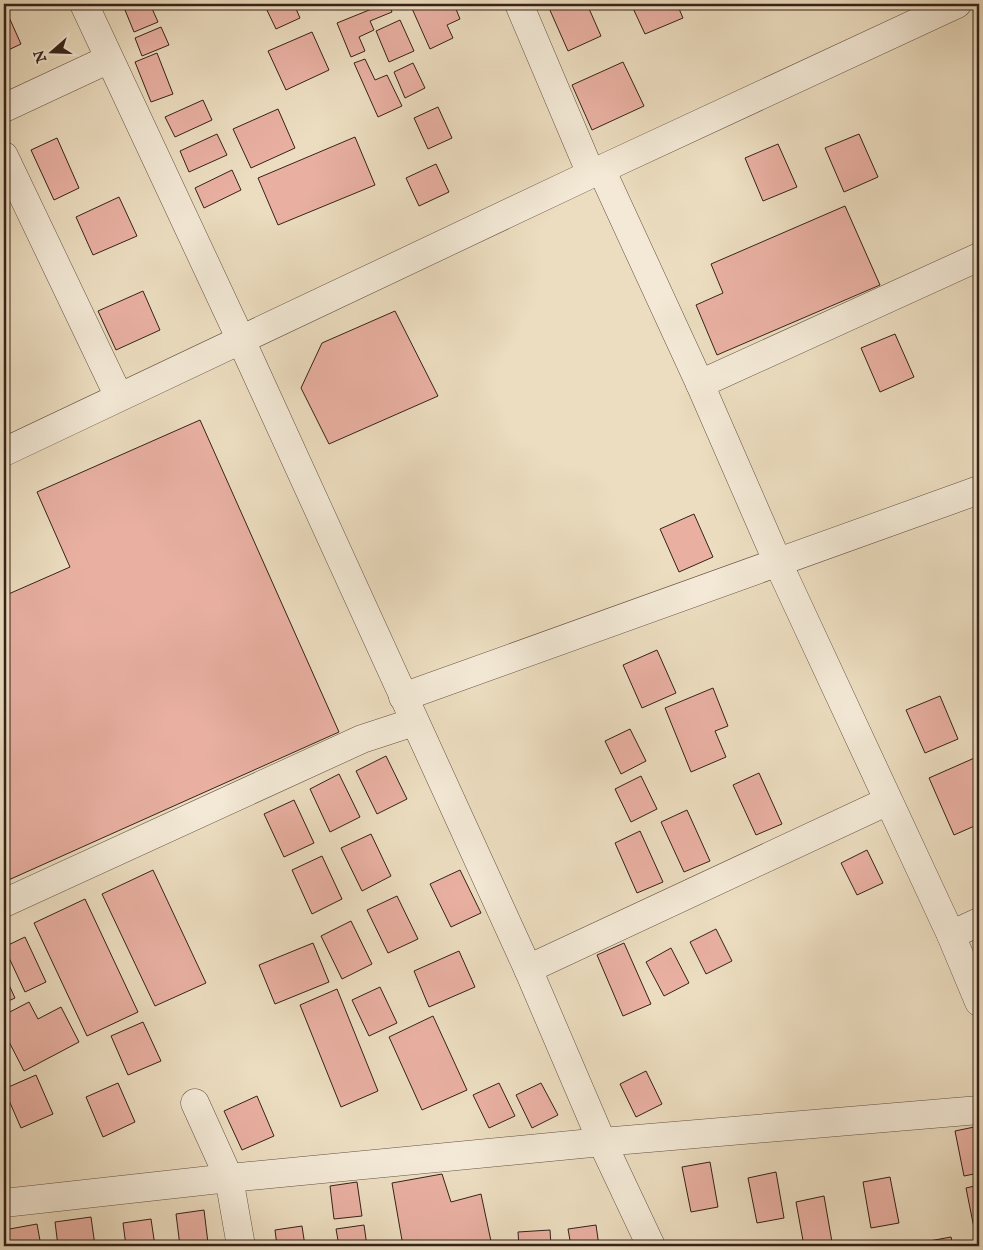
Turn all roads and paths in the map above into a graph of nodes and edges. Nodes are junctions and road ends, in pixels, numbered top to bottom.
1 (84, 4) edge
2 (519, 4) edge
3 (957, 4) edge
4 (109, 59) junction
5 (4, 108) edge
6 (4, 156) edge
7 (596, 172) junction
8 (979, 257) edge
9 (241, 340) junction
10 (700, 384) junction
11 (119, 398) junction
12 (4, 452) edge
13 (979, 490) edge
14 (778, 563) junction
15 (403, 697) junction
16 (414, 722) junction
17 (888, 801) junction
18 (4, 903) edge
19 (979, 922) edge
20 (951, 935) junction
21 (528, 969) junction
22 (979, 1002) edge
23 (195, 1103) dead end
24 (979, 1110) edge
25 (602, 1142) junction
26 (229, 1178) junction
27 (4, 1203) edge
28 (241, 1246) edge
29 (652, 1246) edge

1 - 4 street
2 - 7 street
3 - 7 street
4 - 5 street
4 - 9 street
6 - 11 street
7 - 9 street
7 - 10 street
8 - 10 street
9 - 11 street
9 - 15 street
10 - 14 street
11 - 12 street
13 - 14 street
14 - 15 street
14 - 17 street
15 - 16 street
16 - 18 street
16 - 21 street
17 - 20 street
17 - 21 street
19 - 20 street
20 - 22 street
21 - 25 street
23 - 26 street
24 - 25 street
25 - 26 street
25 - 29 street
26 - 27 street
26 - 28 street

